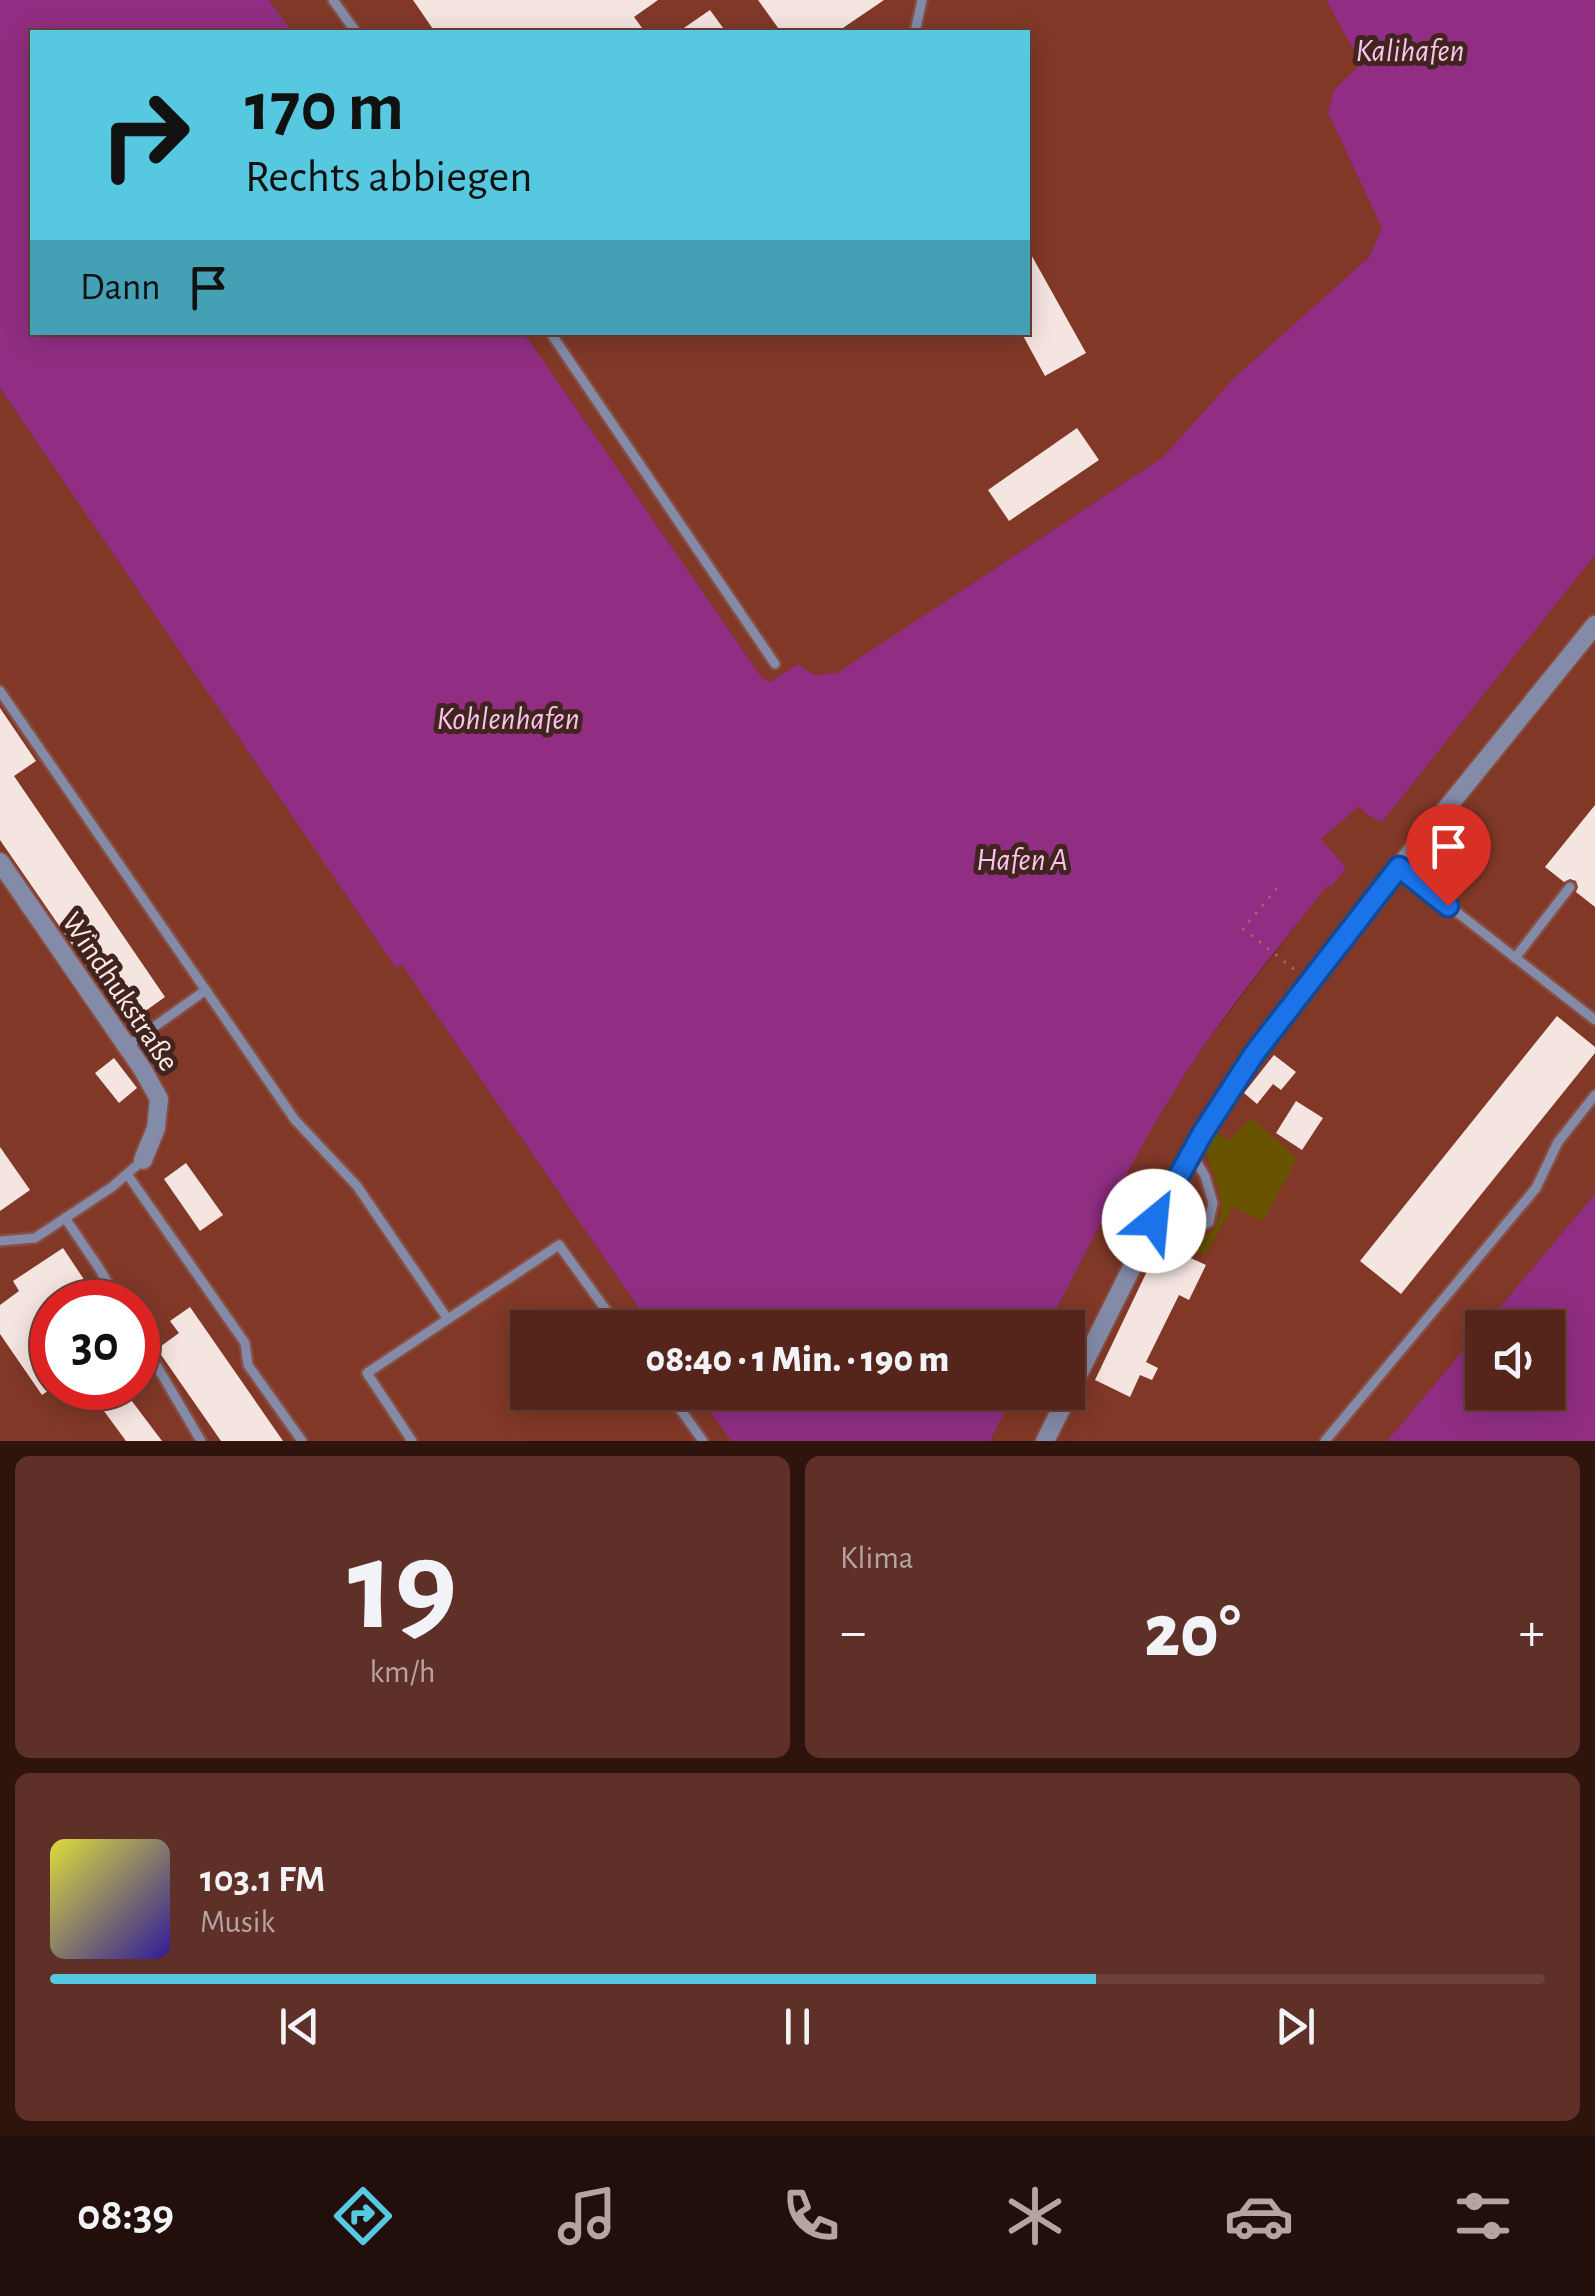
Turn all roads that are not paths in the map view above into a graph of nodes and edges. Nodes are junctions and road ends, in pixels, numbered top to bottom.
1 (333, 0) edge
2 (922, 0) edge
3 (355, 30) edge
4 (915, 30) edge
5 (552, 335) edge
6 (1595, 625) edge
7 (775, 664) dead end
8 (0, 691) edge
9 (0, 862) edge
10 (1399, 867) junction
11 (1570, 887) dead end
12 (1515, 958) junction
13 (206, 990) junction
14 (1595, 1020) edge
15 (126, 1046) junction
16 (1595, 1095) edge
17 (1191, 1152) junction
18 (143, 1160) joint
19 (127, 1174) junction
20 (65, 1218) junction
21 (1154, 1221) junction
22 (0, 1241) edge
23 (105, 1280) edge
24 (607, 1310) edge
25 (447, 1318) junction
26 (160, 1371) edge
27 (681, 1410) edge
28 (201, 1441) edge
29 (302, 1441) edge
30 (412, 1441) edge
31 (704, 1441) edge
32 (1045, 1441) edge
33 (1325, 1441) edge

1 - 3 lane
2 - 4 lane
5 - 7 lane
6 - 10 street
8 - 13 lane
9 - 15 street, Windhukstraße
10 - 12 lane
10 - 17 street
11 - 12 lane
12 - 14 lane
13 - 15 lane
13 - 25 lane
15 - 18 street, Windhukstraße
16 - 33 lane
17 - 21 street
17 - 21 lane
18 - 19 lane
19 - 20 lane
19 - 29 lane
20 - 22 lane
20 - 23 lane
21 - 32 street
24 - 25 lane
25 - 30 lane
26 - 28 lane
27 - 31 lane

